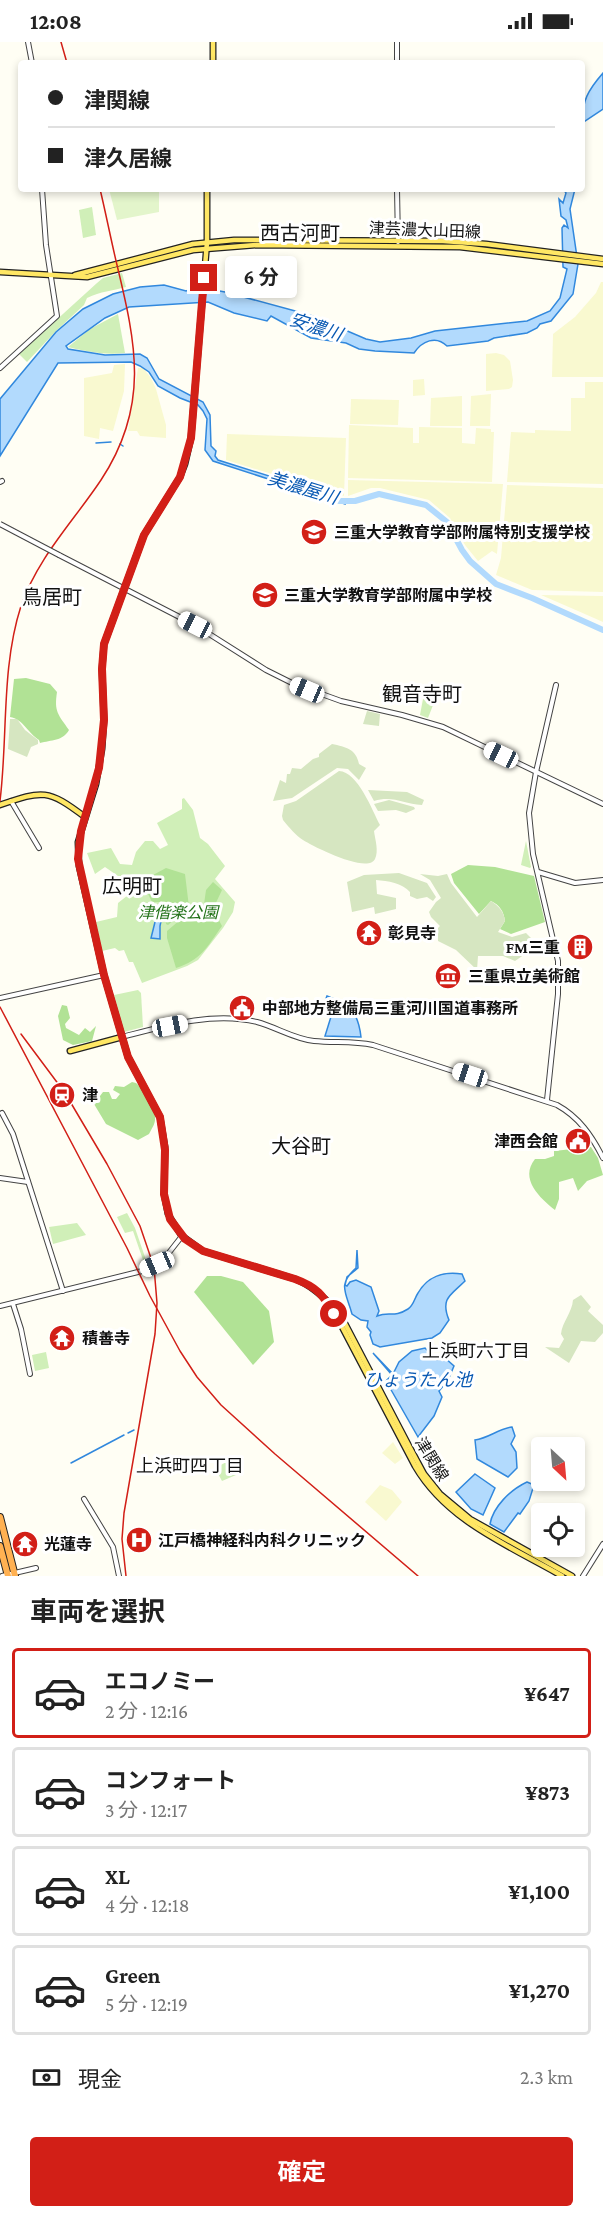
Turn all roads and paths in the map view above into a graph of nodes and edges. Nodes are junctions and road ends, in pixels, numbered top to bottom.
1 (28, 42) edge
2 (213, 42) edge
3 (397, 42) edge
4 (31, 60) edge
5 (213, 60) edge
6 (397, 60) edge
7 (42, 192) edge
8 (207, 192) edge
9 (397, 192) edge
10 (398, 243) junction
11 (206, 245) junction
12 (600, 261) edge
13 (0, 272) edge
14 (50, 275) junction
15 (0, 368) edge
16 (0, 524) edge
17 (124, 589) junction
18 (556, 685) dead end
19 (536, 772) junction
20 (11, 801) junction
21 (2, 804) edge
22 (603, 804) edge
23 (85, 817) junction
24 (39, 848) dead end
25 (537, 872) junction
26 (603, 880) edge
27 (104, 975) junction
28 (0, 998) edge
29 (122, 1037) junction
30 (70, 1052) dead end
31 (548, 1100) junction
32 (2, 1113) dead end
33 (603, 1158) edge
34 (0, 1178) edge
35 (28, 1182) junction
36 (182, 1236) junction
37 (63, 1290) junction
38 (329, 1302) junction
39 (13, 1304) junction
40 (0, 1306) edge
41 (30, 1374) dead end
42 (84, 1499) dead end
43 (0, 1517) edge
44 (603, 1544) edge
45 (0, 1546) edge
46 (36, 1568) dead end
47 (10, 1575) edge
48 (118, 1576) edge
49 (562, 1576) edge
50 (572, 1576) edge
51 (583, 1576) edge

1 - 4 street
2 - 5 main road
3 - 6 street
7 - 14 street
8 - 11 main road, 津関線
9 - 10 street
10 - 11 main road, 津芸濃大山田線
10 - 12 main road, 津芸濃大山田線
11 - 14 main road, 津芸濃大山田線
11 - 17 main road, 津関線
13 - 14 main road, 津芸濃大山田線
14 - 15 street
16 - 17 street, bridge
17 - 19 street
17 - 23 main road, 津関線
18 - 19 street
19 - 22 street
19 - 25 street
20 - 21 main road
20 - 23 main road
20 - 24 street
23 - 27 main road, 津関線
25 - 26 street
25 - 31 street
27 - 28 street
27 - 29 main road, 津関線
29 - 30 main road
29 - 31 street
29 - 36 main road, 津関線
31 - 33 street
32 - 35 street
34 - 35 street
35 - 37 street
36 - 37 street
36 - 38 main road, 津関線
37 - 39 street
38 - 49 main road, 津関線
38 - 50 main road, 津関線
39 - 40 street
39 - 41 street
42 - 48 street
43 - 47 highway
44 - 51 street
45 - 47 highway
46 - 47 street

